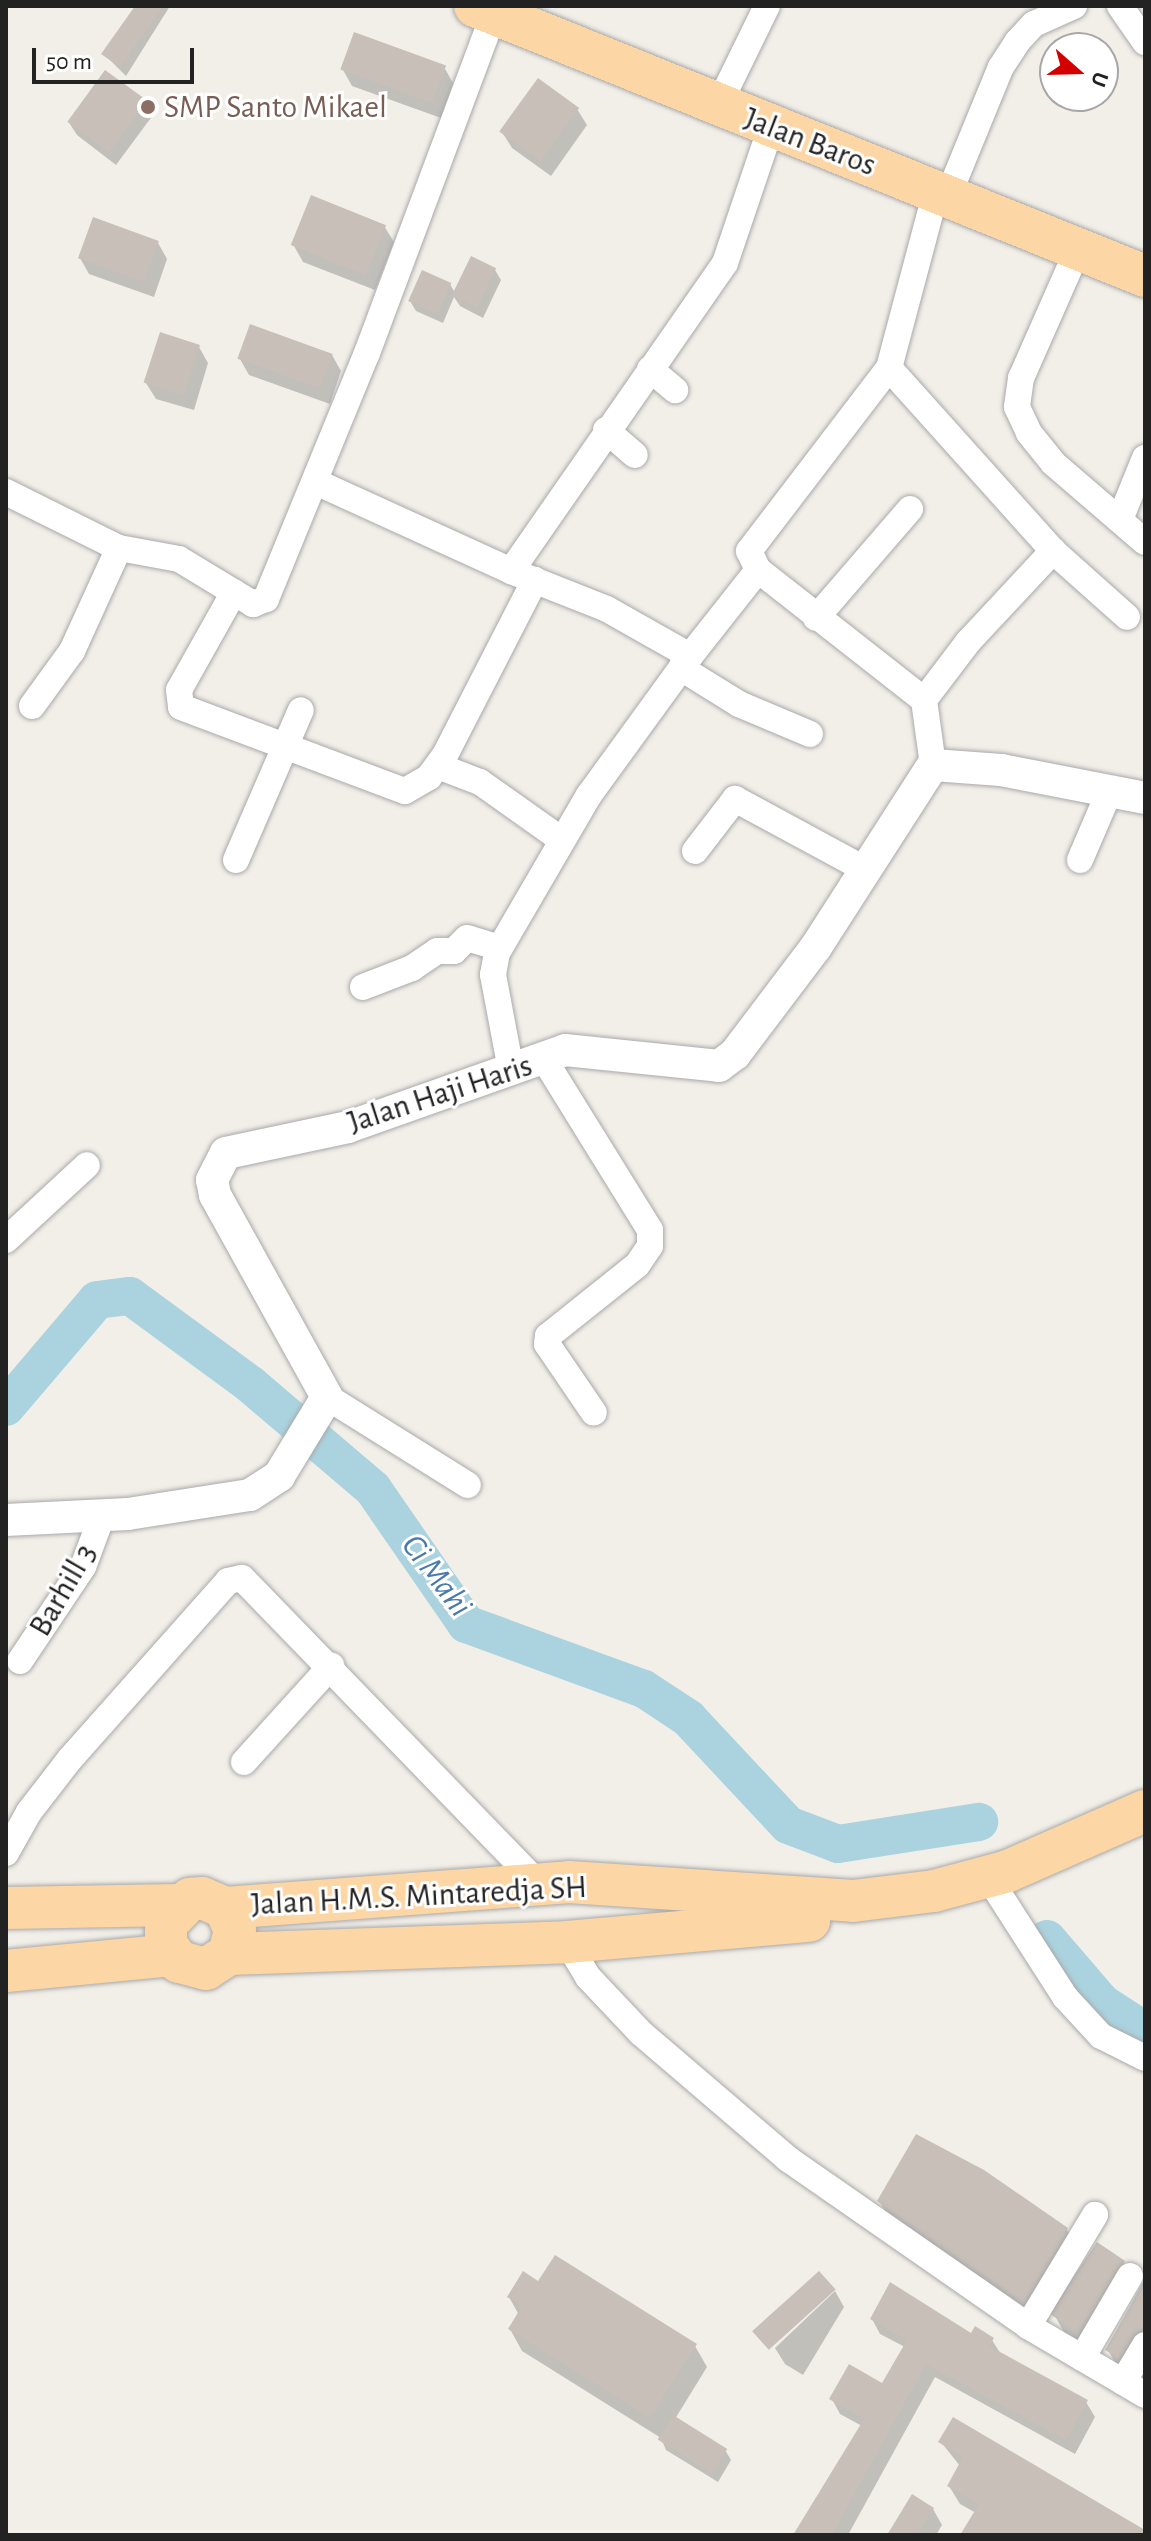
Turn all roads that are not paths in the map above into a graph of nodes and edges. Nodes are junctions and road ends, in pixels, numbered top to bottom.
1 (767, 6) edge
2 (1074, 6) edge
3 (1120, 6) edge
4 (508, 13) edge
5 (1145, 42) edge
6 (718, 106) junction
7 (771, 127) junction
8 (942, 194) junction
9 (1078, 249) junction
10 (1145, 276) edge
11 (889, 368) junction
12 (650, 369) junction
13 (675, 390) dead end
14 (606, 430) junction
15 (635, 455) dead end
16 (1145, 458) edge
17 (316, 482) junction
18 (6, 492) edge
19 (910, 509) dead end
20 (1121, 517) junction
21 (1145, 542) edge
22 (119, 548) junction
23 (1053, 551) junction
24 (758, 570) junction
25 (523, 575) junction
26 (234, 592) junction
27 (1127, 617) dead end
28 (816, 618) junction
29 (685, 662) junction
30 (924, 700) junction
31 (32, 706) dead end
32 (301, 710) dead end
33 (810, 734) dead end
34 (285, 751) junction
35 (933, 765) junction
36 (438, 766) junction
37 (1110, 790) junction
38 (1145, 798) edge
39 (562, 840) junction
40 (695, 851) dead end
41 (236, 860) dead end
42 (1080, 860) dead end
43 (868, 871) junction
44 (499, 948) junction
45 (363, 987) dead end
46 (544, 1059) junction
47 (511, 1070) junction
48 (87, 1165) dead end
49 (6, 1240) edge
50 (323, 1405) junction
51 (594, 1413) dead end
52 (468, 1485) dead end
53 (102, 1516) junction
54 (6, 1520) edge
55 (20, 1661) dead end
56 (331, 1666) junction
57 (244, 1762) dead end
58 (1145, 1811) edge
59 (6, 1853) edge
60 (988, 1877) junction
61 (553, 1882) junction
62 (853, 1901) junction
63 (178, 1905) junction
64 (6, 1908) edge
65 (225, 1908) junction
66 (571, 1941) junction
67 (229, 1954) junction
68 (172, 1955) junction
69 (6, 1971) edge
70 (1145, 2058) edge
71 (1095, 2215) dead end
72 (1130, 2276) dead end
73 (1028, 2326) junction
74 (1145, 2345) edge
75 (1082, 2358) junction
76 (1134, 2389) edge

1 - 6 street
2 - 8 street
3 - 5 street
4 - 6 main road, Jalan Baros
4 - 17 street
6 - 7 main road, Jalan Baros
7 - 8 main road, Jalan Baros
7 - 12 street
8 - 9 main road, Jalan Baros
8 - 11 street
9 - 10 main road, Jalan Baros
9 - 20 street
11 - 23 street
11 - 24 street
12 - 13 street
12 - 14 street
14 - 15 street
14 - 25 street
16 - 20 street
17 - 25 street
17 - 26 street
18 - 22 street
19 - 28 street
20 - 21 street
22 - 26 street
22 - 31 street
23 - 27 street
23 - 30 street
24 - 28 street
24 - 29 street
25 - 29 street
25 - 36 street
26 - 34 street
28 - 30 street
29 - 33 street
29 - 39 street
30 - 35 street
32 - 34 street
34 - 36 street
34 - 41 street
35 - 37 street
35 - 43 street, Jalan Haji Haris
36 - 39 street
37 - 38 street
37 - 42 street
39 - 44 street
40 - 43 street
43 - 46 street, Jalan Haji Haris
44 - 45 street
44 - 47 street
46 - 47 street, Jalan Haji Haris
46 - 51 street
47 - 50 street, Jalan Haji Haris
48 - 49 street
50 - 52 street
50 - 53 street
53 - 54 street
53 - 55 street, Barhill 3
56 - 57 street
56 - 59 street
56 - 61 street
58 - 60 main road, Jalan H.M.S. Mintaredja SH
60 - 62 main road, Jalan H.M.S. Mintaredja SH
60 - 70 street
61 - 62 main road, Jalan H.M.S. Mintaredja SH
61 - 65 main road, Jalan H.M.S. Mintaredja SH
61 - 66 main road
62 - 66 main road, Jalan H.M.S. Mintaredja SH
63 - 64 main road, Jalan H.M.S. Mintaredja SH
63 - 65 main road, Jalan H.M.S. Mintaredja SH
63 - 68 main road
65 - 67 main road, Jalan H.M.S. Mintaredja SH
66 - 67 main road, Jalan H.M.S. Mintaredja SH
66 - 73 street
67 - 68 main road, Jalan H.M.S. Mintaredja SH
68 - 69 main road, Jalan H.M.S. Mintaredja SH
71 - 73 street
72 - 75 street
73 - 75 street
74 - 76 street
75 - 76 street

